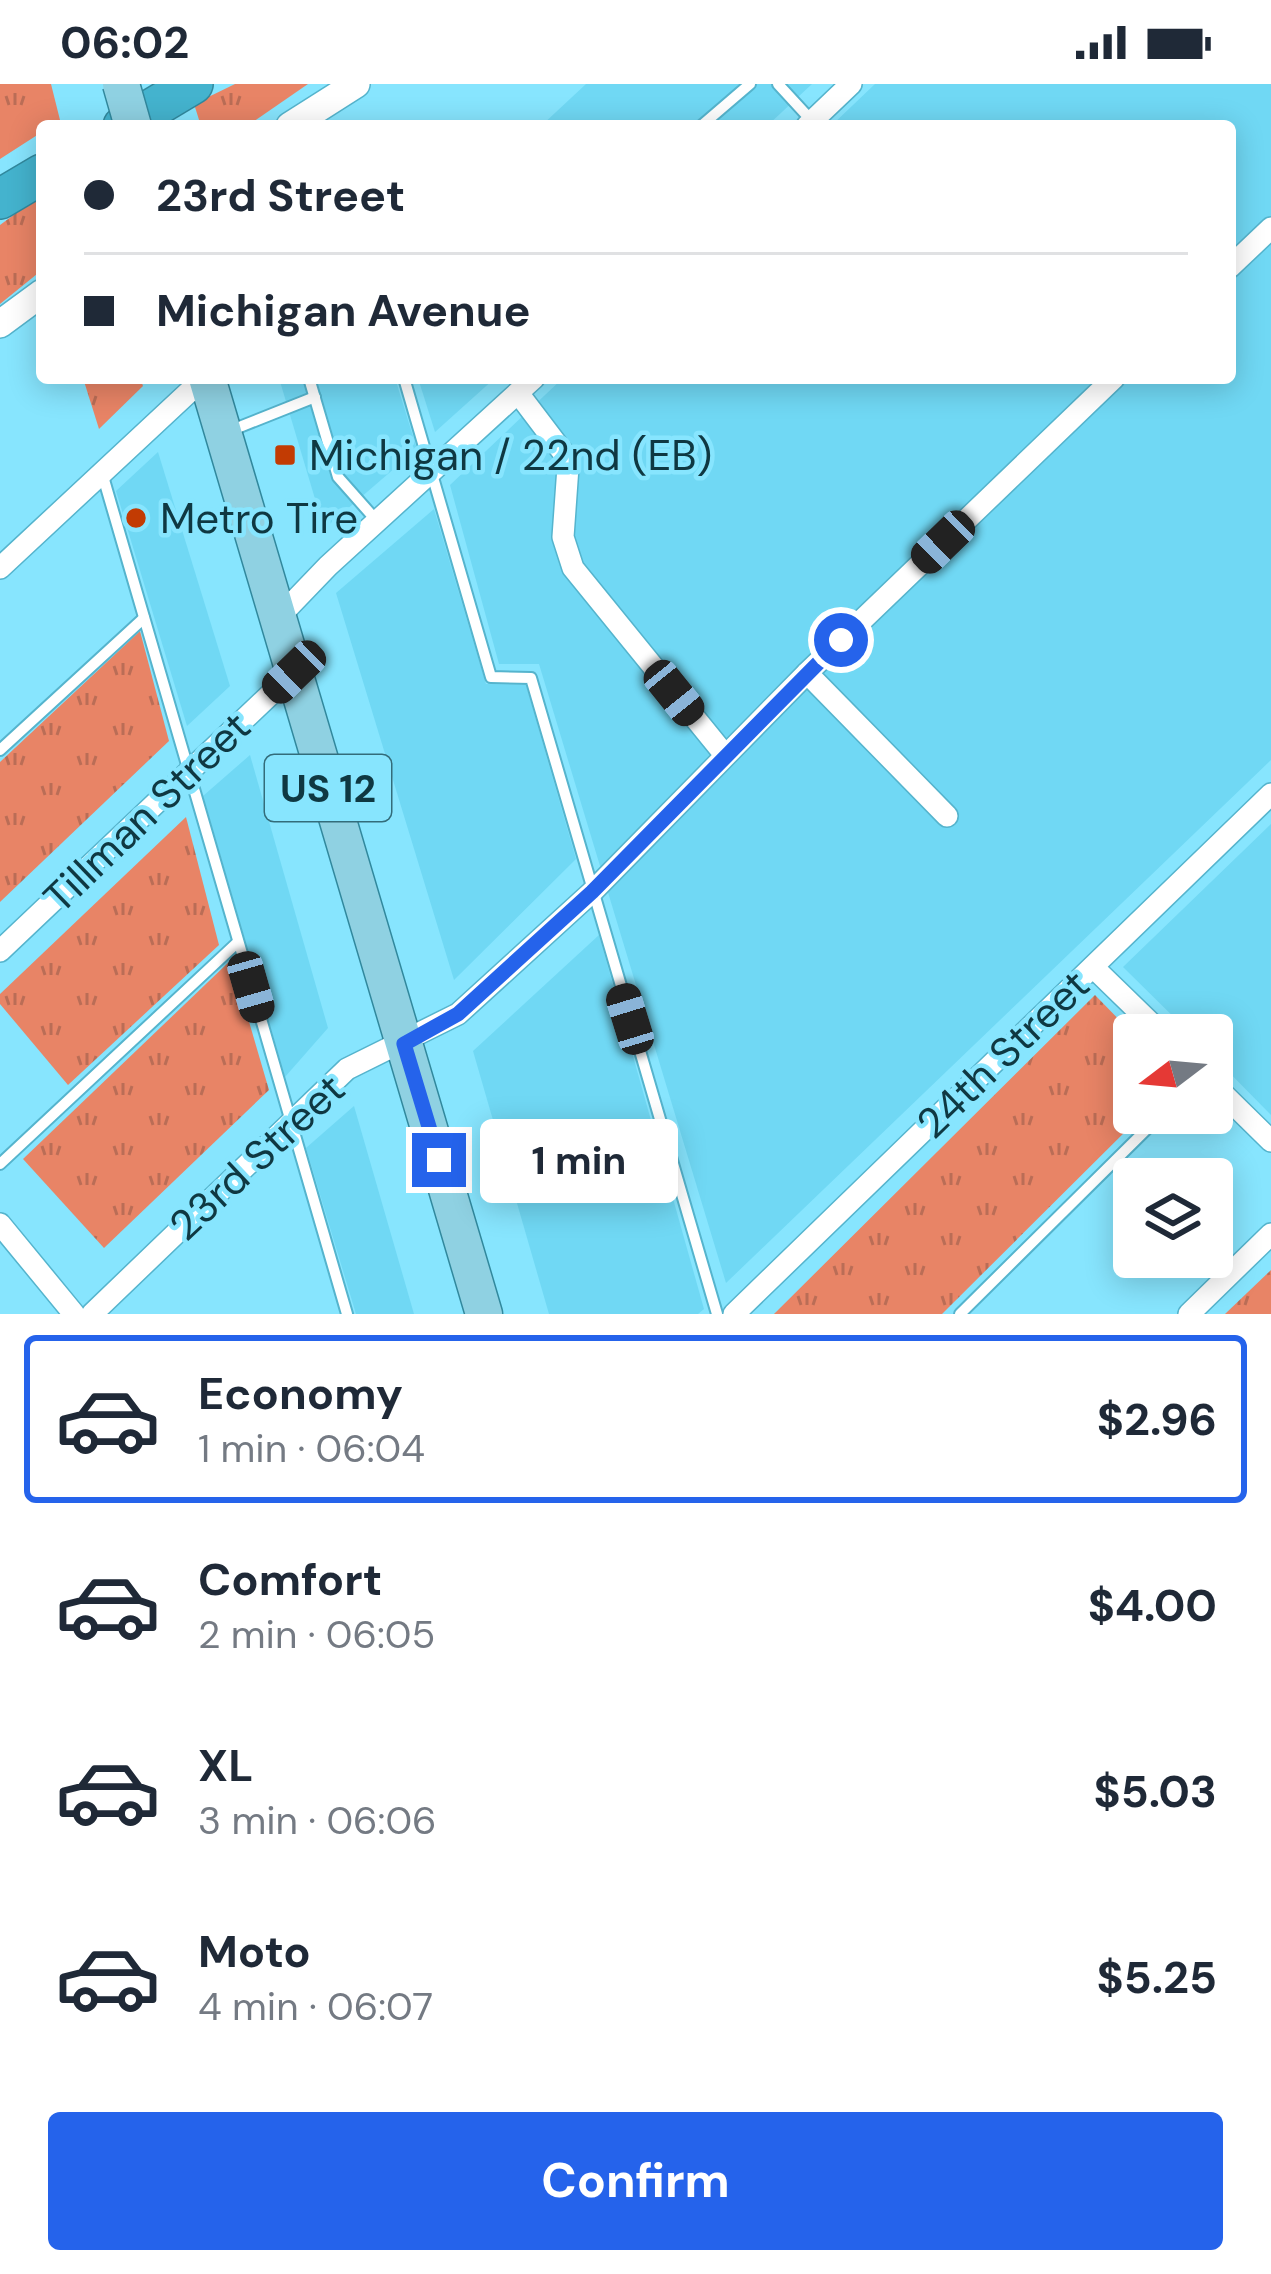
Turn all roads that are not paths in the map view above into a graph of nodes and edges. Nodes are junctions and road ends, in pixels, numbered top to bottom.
1 (121, 84) edge
2 (193, 84) edge
3 (356, 84) edge
4 (750, 84) edge
5 (778, 84) edge
6 (851, 84) edge
7 (131, 120) edge
8 (133, 120) edge
9 (299, 120) edge
10 (708, 120) edge
11 (807, 120) edge
12 (812, 120) edge
13 (36, 178) edge
14 (0, 200) edge
15 (1271, 228) edge
16 (1236, 261) edge
17 (36, 297) edge
18 (0, 324) edge
19 (198, 384) edge
20 (207, 384) edge
21 (311, 384) edge
22 (406, 384) edge
23 (1108, 384) edge
24 (526, 385) edge
25 (315, 397) junction
26 (223, 433) junction
27 (102, 473) junction
28 (432, 473) junction
29 (378, 522) junction
30 (0, 568) edge
31 (144, 618) junction
32 (278, 618) junction
33 (294, 672) junction
34 (807, 673) junction
35 (0, 750) edge
36 (725, 755) junction
37 (189, 772) junction
38 (1271, 794) edge
39 (947, 816) dead end
40 (592, 892) junction
41 (238, 942) junction
42 (0, 951) edge
43 (1093, 967) junction
44 (1141, 1014) edge
45 (404, 1044) junction
46 (1233, 1104) edge
47 (290, 1122) junction
48 (1142, 1134) edge
49 (1271, 1141) edge
50 (0, 1164) edge
51 (0, 1224) edge
52 (1271, 1234) edge
53 (74, 1314) edge
54 (92, 1314) edge
55 (347, 1314) edge
56 (484, 1314) edge
57 (717, 1314) edge
58 (734, 1314) edge
59 (960, 1314) edge
60 (1189, 1314) edge

1 - 7 main road, bridge
2 - 8 highway
3 - 9 street
4 - 10 lane
5 - 11 lane
6 - 12 street
13 - 14 highway
15 - 16 street
17 - 18 street
19 - 27 street
20 - 26 main road, US 12
21 - 25 lane
22 - 28 lane
23 - 34 street, 23rd Street
24 - 28 street
24 - 36 street
25 - 26 lane
25 - 29 lane
26 - 32 main road, US 12
27 - 30 street
27 - 31 lane
28 - 29 street
28 - 40 lane
29 - 32 street
31 - 35 lane
31 - 37 lane
32 - 33 main road, US 12
33 - 37 street, Tillman Street
33 - 45 main road, US 12
34 - 36 street, 23rd Street
34 - 39 street
36 - 40 street, 23rd Street
37 - 41 lane
37 - 42 street, Tillman Street
38 - 43 street, 24th Street
40 - 45 street, 23rd Street
40 - 57 lane
41 - 47 lane
41 - 50 lane
43 - 44 street
43 - 58 street, 24th Street
45 - 47 street, 23rd Street
45 - 56 main road, US 12
46 - 49 street
47 - 54 street, 23rd Street
47 - 55 lane
48 - 59 lane
51 - 53 street
52 - 60 street

